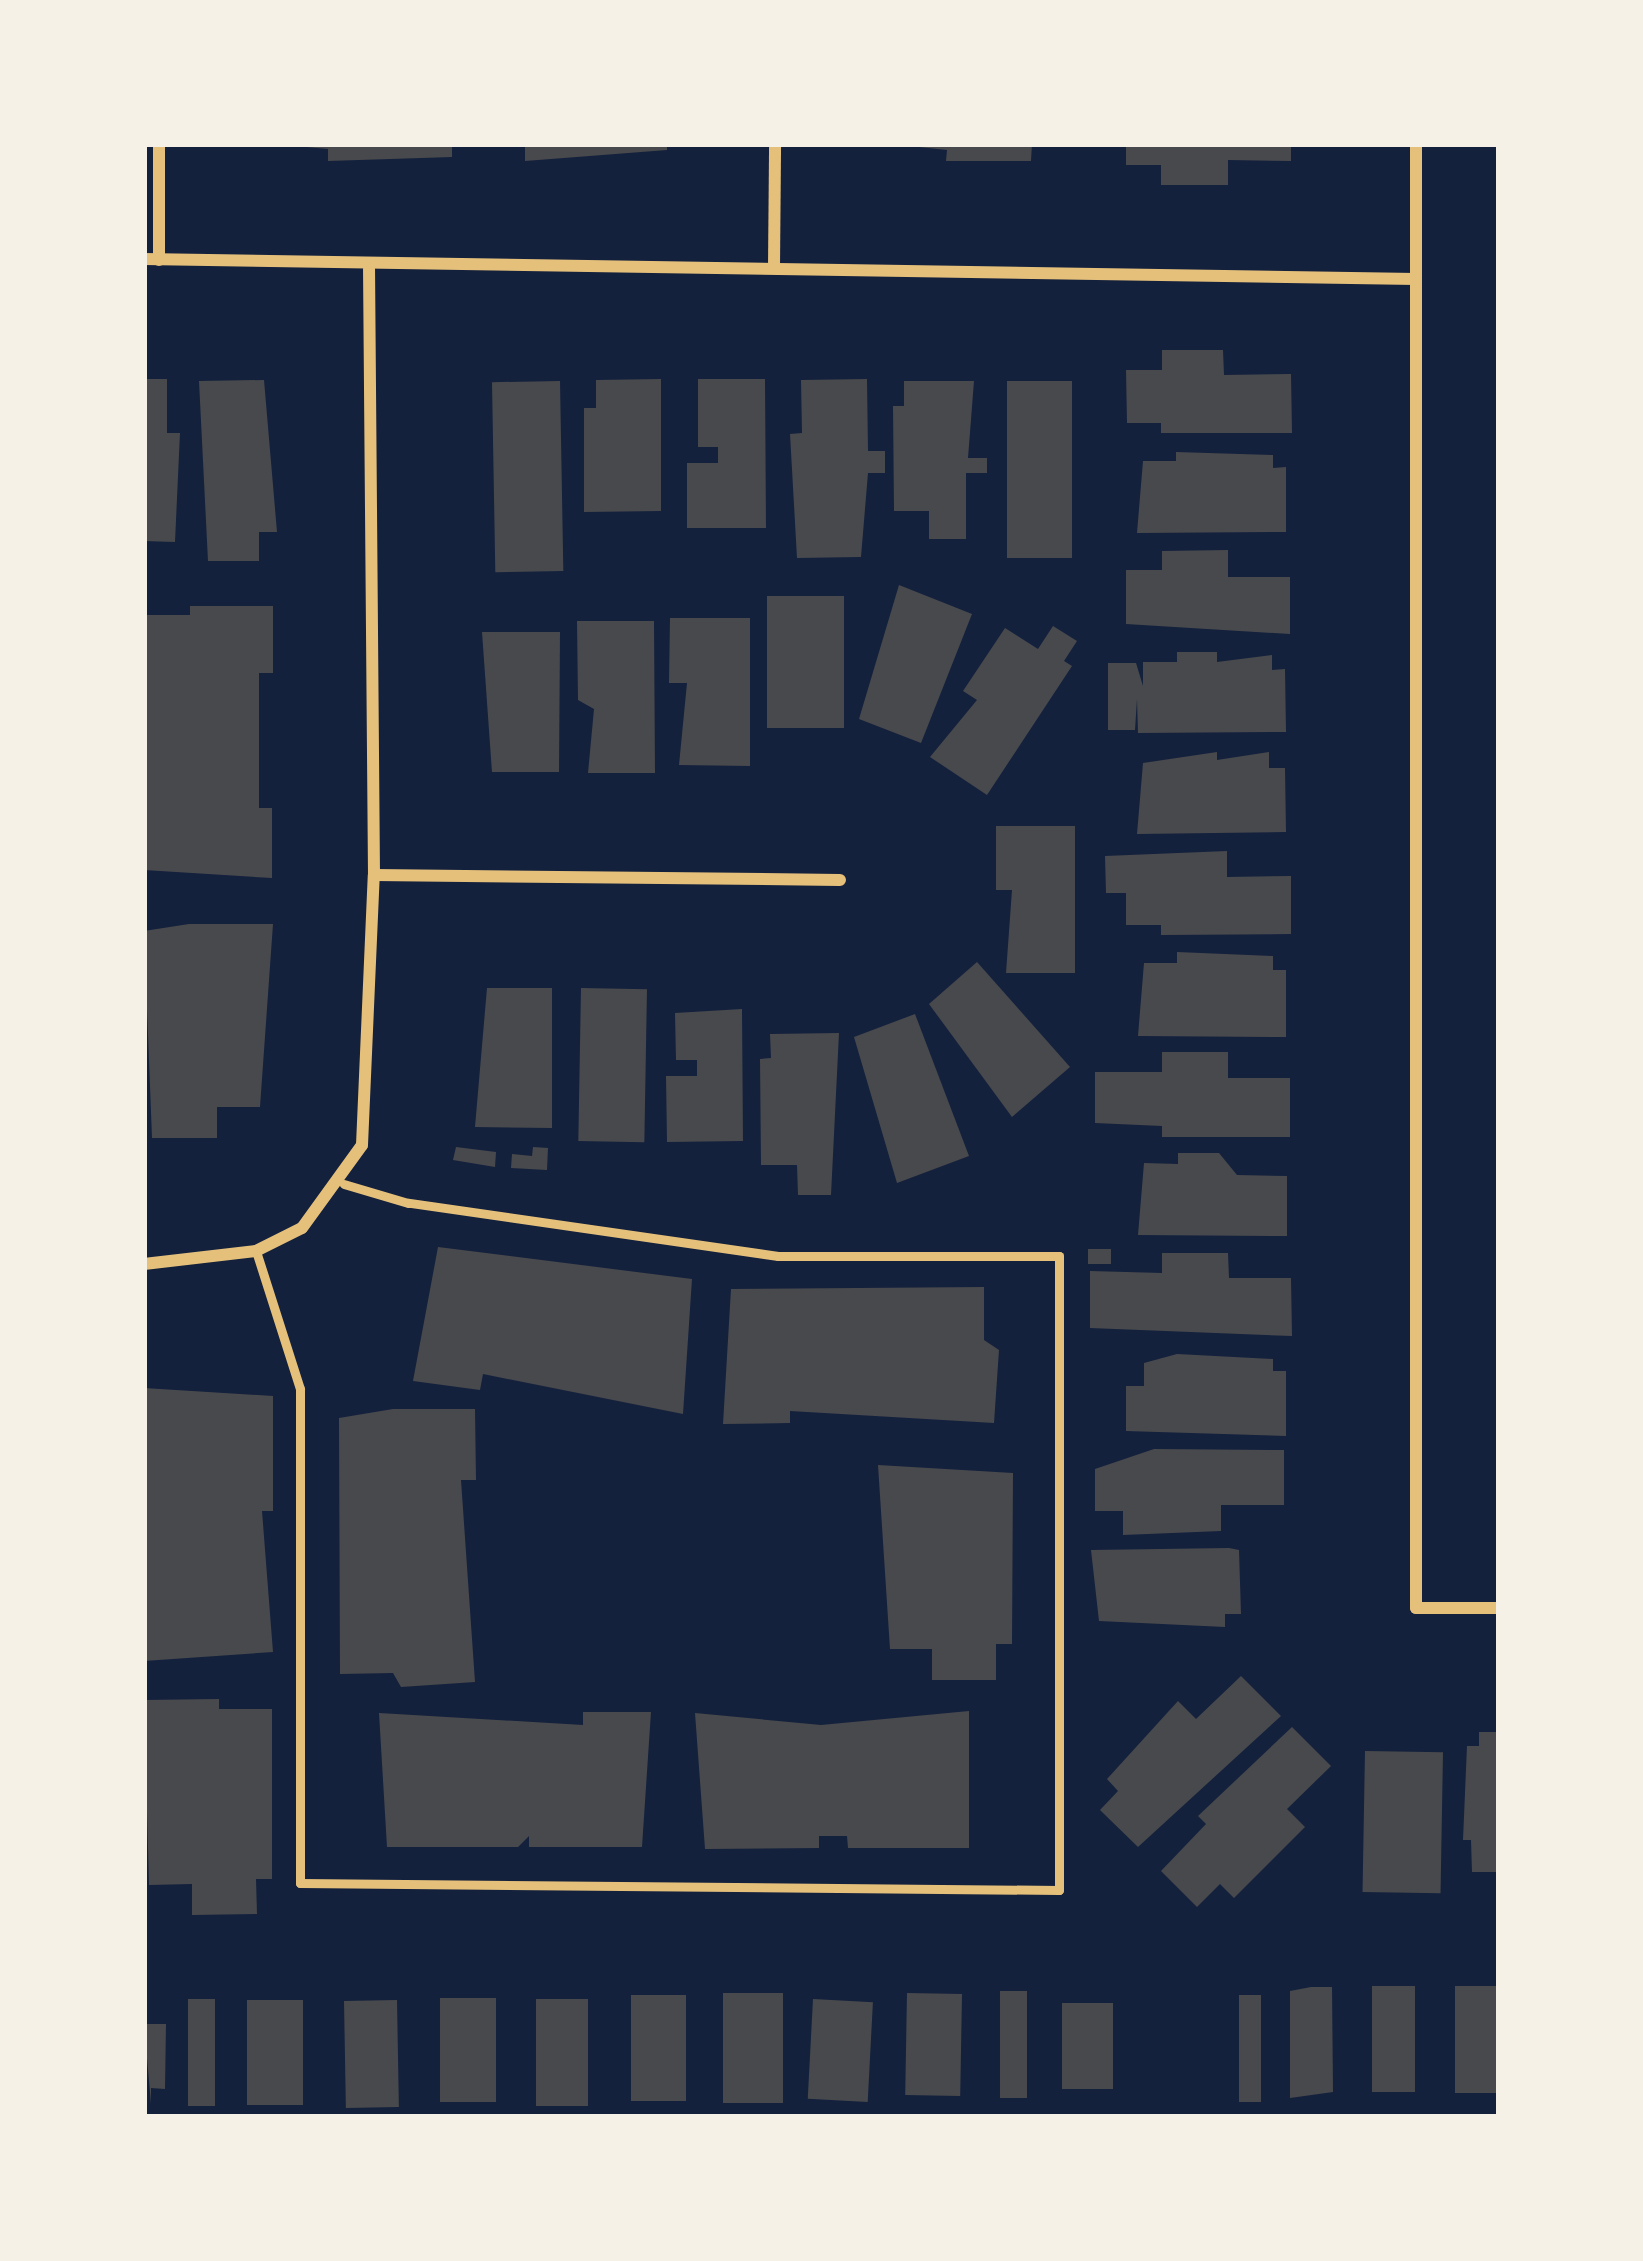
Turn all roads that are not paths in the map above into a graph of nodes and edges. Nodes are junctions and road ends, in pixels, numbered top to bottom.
1 (159, 144) edge
2 (775, 144) edge
3 (1415, 144) edge
4 (151, 259) edge
5 (774, 267) junction
6 (370, 269) junction
7 (1415, 279) junction
8 (374, 874) junction
9 (840, 880) dead end
10 (344, 1184) junction
11 (256, 1251) junction
12 (144, 1264) edge
13 (1499, 1608) edge

1 - 4 street
2 - 5 street
3 - 7 street
4 - 6 street
5 - 6 street
5 - 7 street
6 - 8 street
7 - 13 street
8 - 9 street
8 - 10 street
10 - 11 street
10 - 11 lane
11 - 12 street

